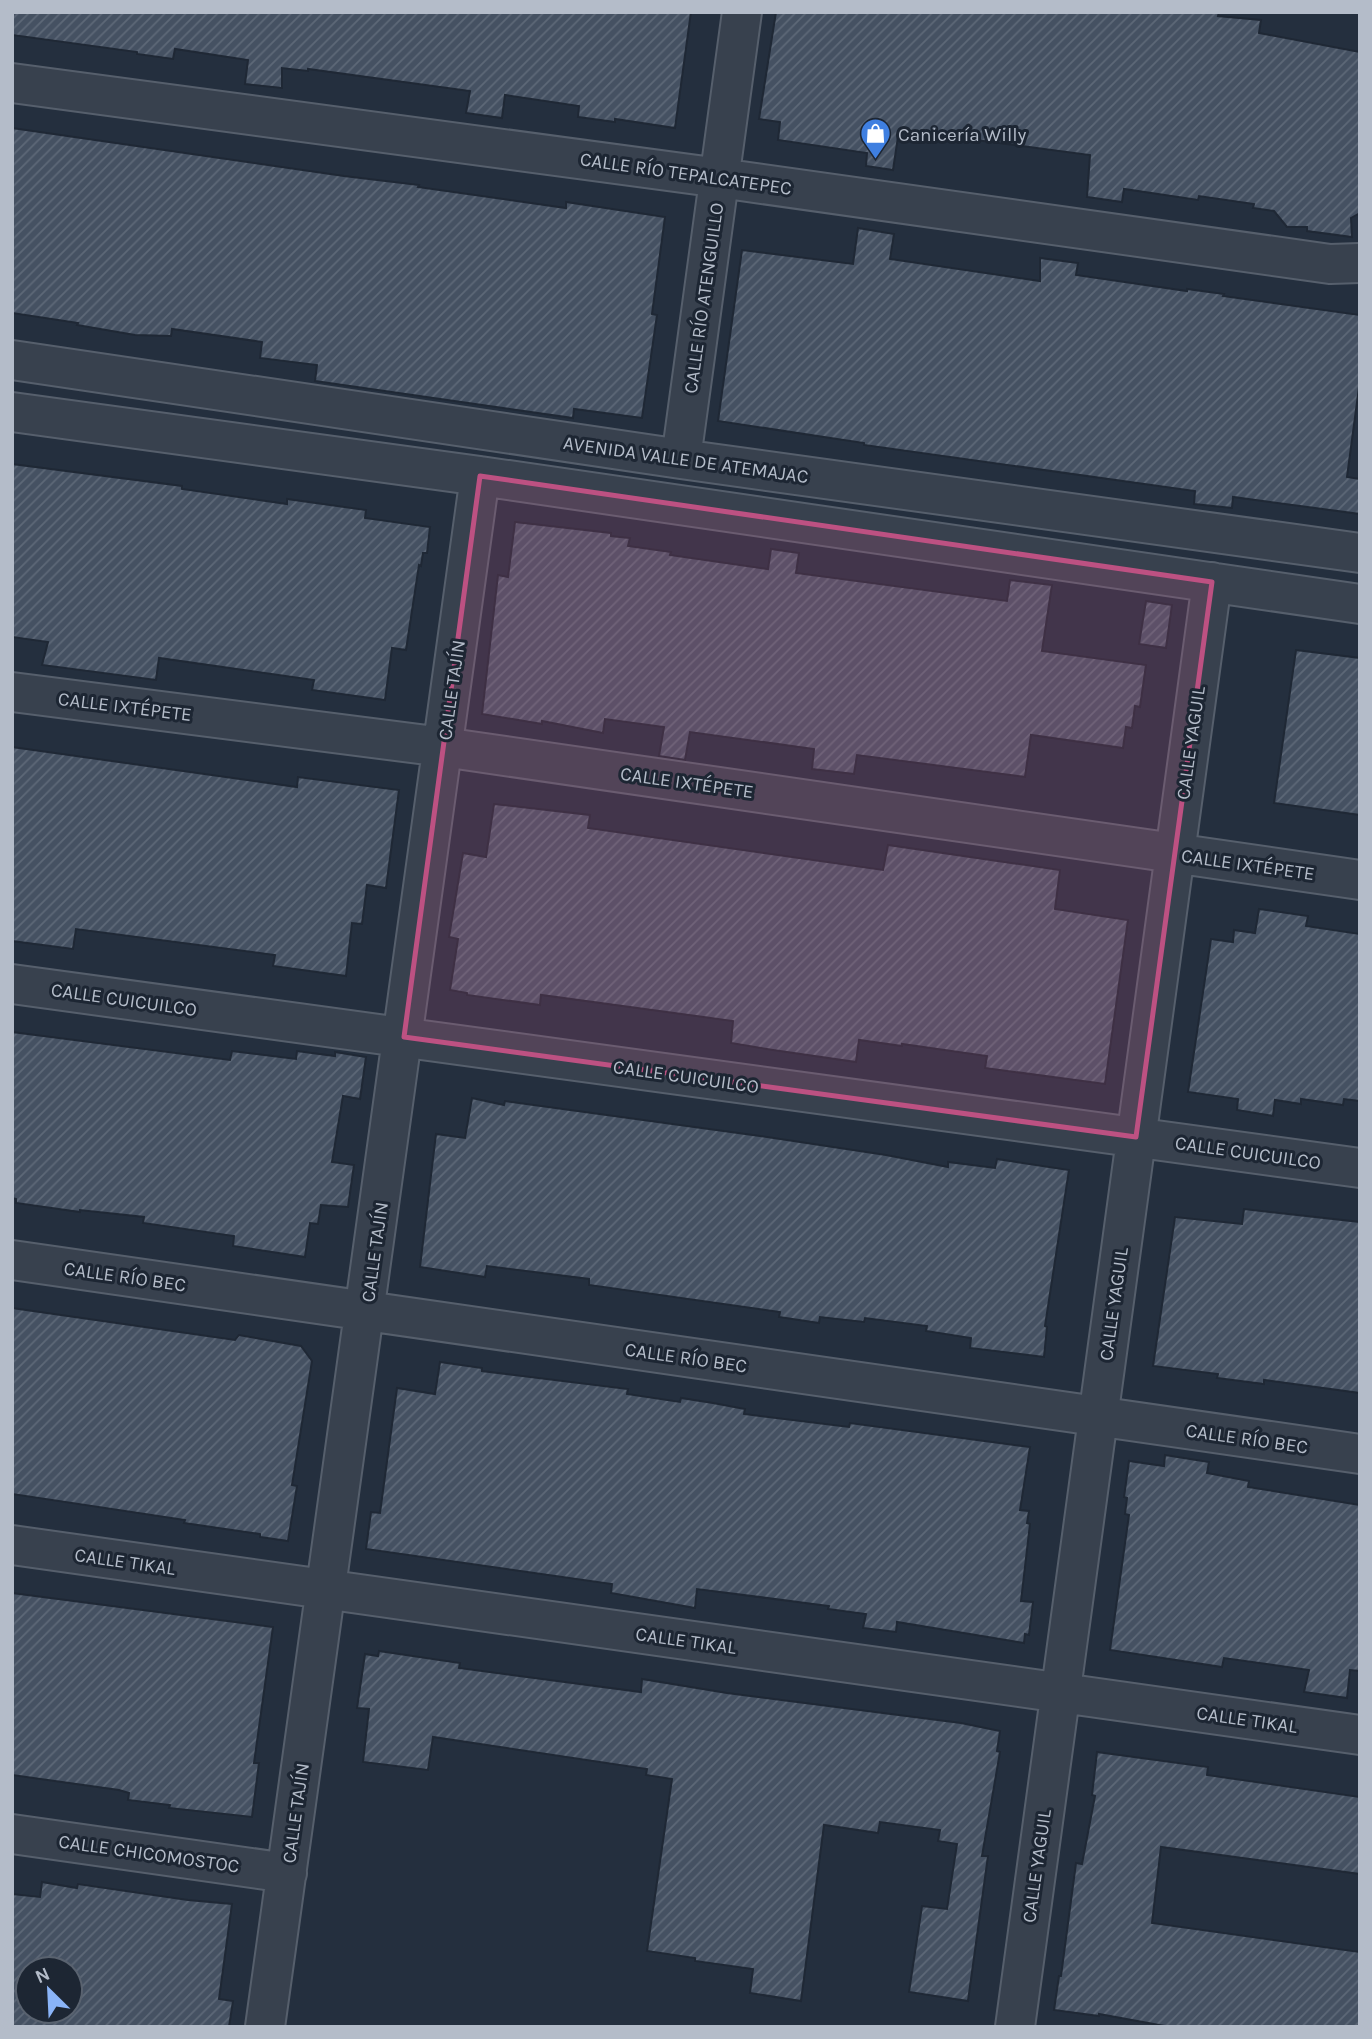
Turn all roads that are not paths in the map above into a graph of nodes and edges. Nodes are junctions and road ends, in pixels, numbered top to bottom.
1 (743, 12) edge
2 (12, 82) edge
3 (720, 178) junction
4 (1360, 263) edge
5 (12, 360) edge
6 (12, 412) edge
7 (681, 459) junction
8 (480, 476) junction
9 (1360, 553) edge
10 (1212, 582) junction
11 (1360, 604) edge
12 (12, 692) edge
13 (443, 747) junction
14 (1174, 853) junction
15 (1360, 880) edge
16 (12, 984) edge
17 (404, 1037) junction
18 (1136, 1137) junction
19 (1360, 1168) edge
20 (12, 1259) edge
21 (366, 1311) junction
22 (1097, 1416) junction
23 (1360, 1454) edge
24 (12, 1545) edge
25 (327, 1590) junction
26 (1060, 1693) junction
27 (1360, 1735) edge
28 (12, 1834) edge
29 (287, 1873) junction
30 (265, 2027) edge
31 (1015, 2027) edge

1 - 3 street, CALLE RÍO ATENGUILLO
2 - 3 street, CALLE RÍO TEPALCATEPEC
3 - 4 street, CALLE RÍO TEPALCATEPEC
3 - 7 street, CALLE RÍO ATENGUILLO
5 - 7 street, AVENIDA VALLE DE ATEMAJAC
6 - 8 street
7 - 9 street, AVENIDA VALLE DE ATEMAJAC
8 - 10 street
8 - 13 street, CALLE TAJÍN
10 - 11 street
10 - 14 street, CALLE YAGUIL
12 - 13 street, CALLE IXTÉPETE
13 - 14 street, CALLE IXTÉPETE
13 - 17 street, CALLE TAJÍN
14 - 15 street, CALLE IXTÉPETE
14 - 18 street, CALLE YAGUIL
16 - 17 street, CALLE CUICUILCO
17 - 18 street, CALLE CUICUILCO
17 - 21 street, CALLE TAJÍN
18 - 19 street, CALLE CUICUILCO
18 - 22 street, CALLE YAGUIL
20 - 21 street, CALLE RÍO BEC
21 - 22 street, CALLE RÍO BEC
21 - 25 street, CALLE TAJÍN
22 - 23 street, CALLE RÍO BEC
22 - 26 street, CALLE YAGUIL
24 - 25 street, CALLE TIKAL
25 - 26 street, CALLE TIKAL
25 - 29 street, CALLE TAJÍN
26 - 27 street, CALLE TIKAL
26 - 31 street, CALLE YAGUIL
28 - 29 street, CALLE CHICOMOSTOC
29 - 30 street, CALLE TAJÍN

